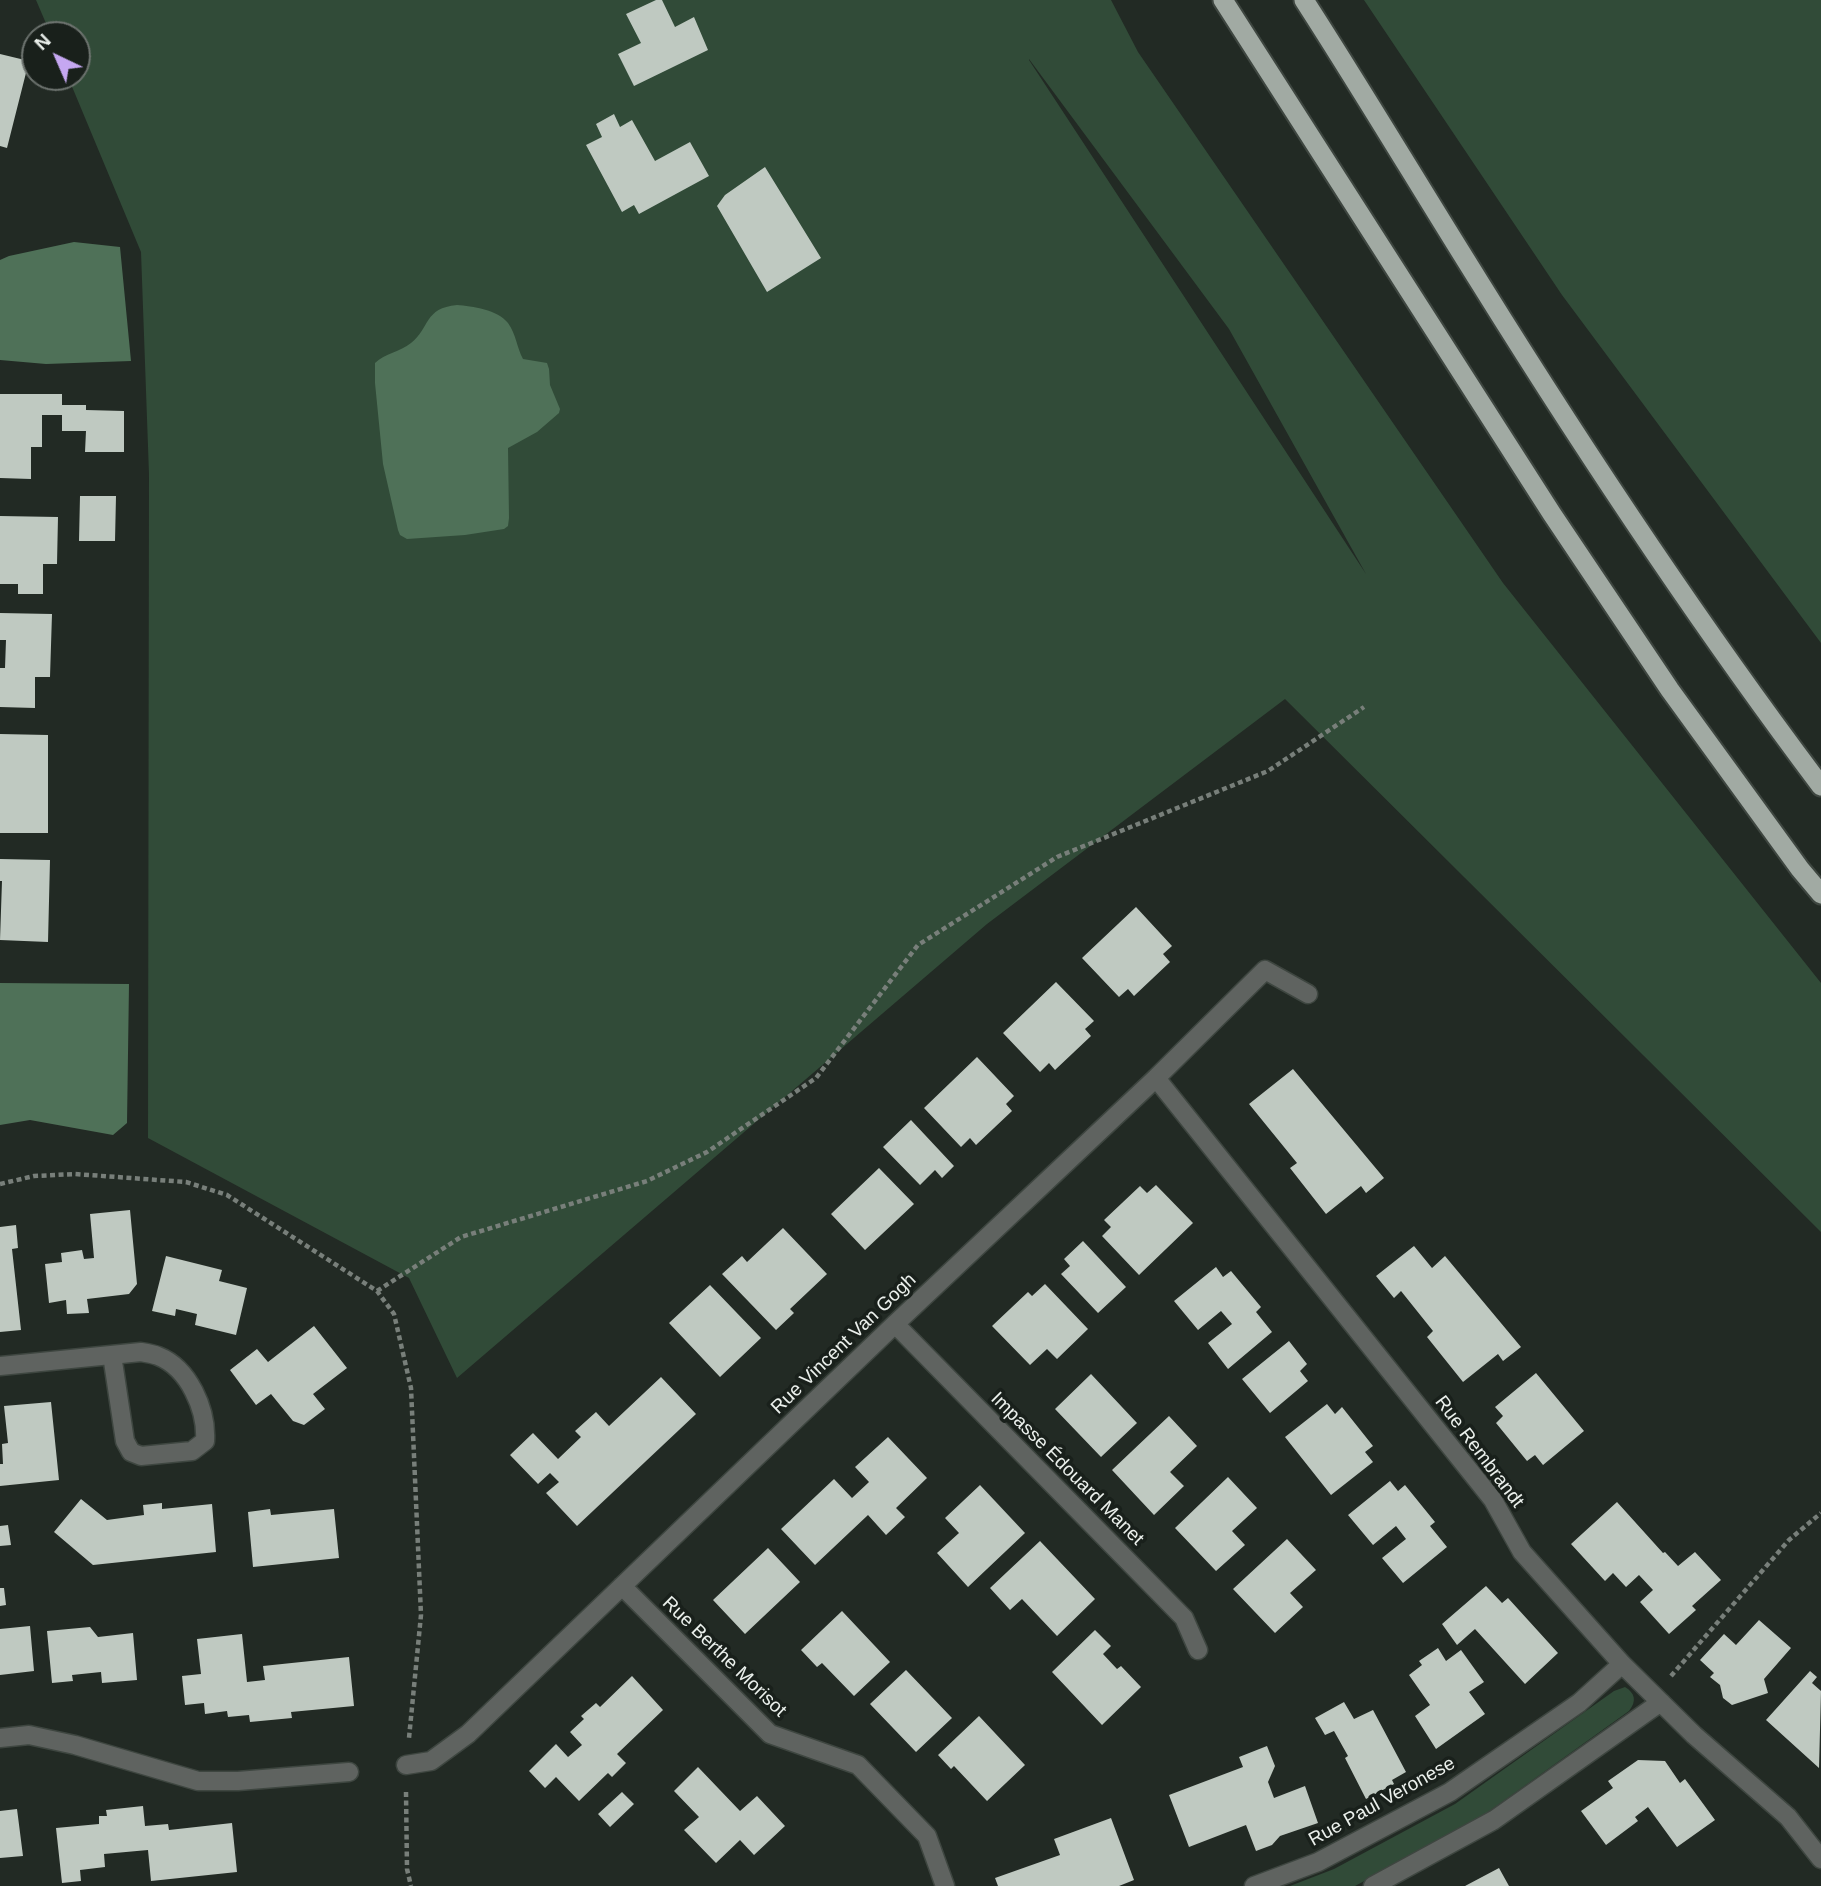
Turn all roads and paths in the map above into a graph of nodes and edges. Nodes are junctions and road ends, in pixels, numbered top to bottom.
1 (1223, 0) edge
2 (1304, 0) edge
3 (1364, 707) dead end
4 (1821, 786) edge
5 (1821, 894) edge
6 (1308, 994) dead end
7 (1156, 1078) junction
8 (0, 1184) edge
9 (377, 1291) junction
10 (895, 1324) junction
11 (112, 1355) junction
12 (0, 1366) edge
13 (1821, 1513) edge
14 (622, 1586) junction
15 (1198, 1650) dead end
16 (1622, 1664) junction
17 (1657, 1699) junction
18 (0, 1738) edge
19 (406, 1765) junction
20 (349, 1772) dead end
21 (1821, 1859) edge
22 (411, 1886) edge
23 (945, 1886) edge
24 (1254, 1886) edge
25 (1373, 1886) edge

1 - 5 highway
2 - 4 highway
3 - 9 path
6 - 7 street, Rue Vincent Van Gogh
7 - 10 street, Rue Vincent Van Gogh
7 - 16 street, Rue Rembrandt
8 - 9 path
9 - 19 path
10 - 14 street, Rue Vincent Van Gogh
10 - 15 street, Impasse Édouard Manet
11 - 11 street
11 - 12 street
13 - 17 path
14 - 19 street, Rue Vincent Van Gogh
14 - 23 street, Rue Berthe Morisot
16 - 17 street, Rue Rembrandt
16 - 24 street, Rue Paul Veronese
17 - 21 street, Rue Rembrandt
17 - 25 street
18 - 20 street
19 - 22 path

